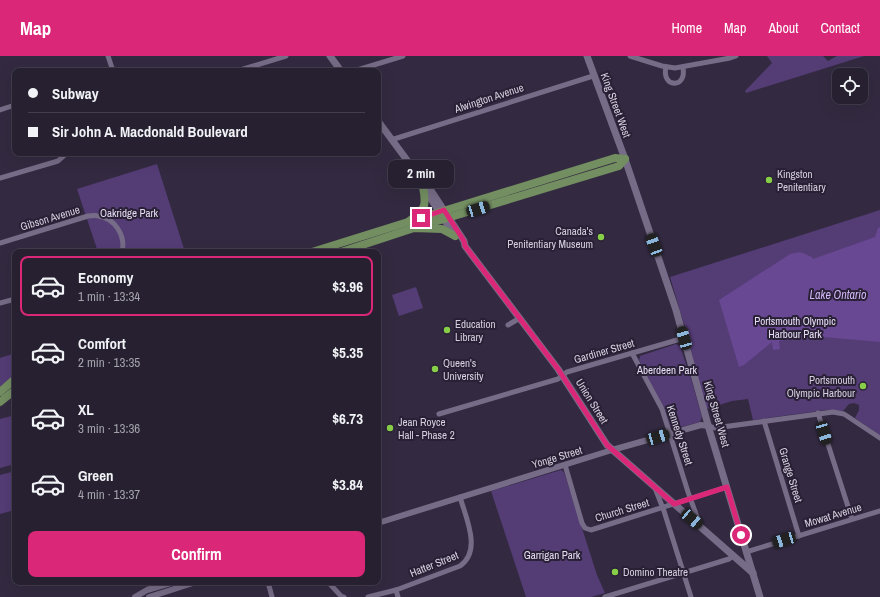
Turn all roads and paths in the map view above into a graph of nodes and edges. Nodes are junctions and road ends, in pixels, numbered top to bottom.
1 (109, 56) edge
2 (286, 56) edge
3 (330, 56) edge
4 (403, 56) edge
5 (587, 56) edge
6 (630, 56) edge
7 (736, 56) edge
8 (643, 58) edge
9 (666, 67) junction
10 (112, 68) edge
11 (247, 68) edge
12 (339, 68) edge
13 (364, 68) edge
14 (683, 68) junction
15 (594, 76) junction
16 (12, 106) edge
17 (0, 110) edge
18 (381, 125) edge
19 (391, 140) junction
20 (64, 156) edge
21 (624, 159) junction
22 (418, 175) junction
23 (0, 178) edge
24 (423, 186) junction
25 (441, 211) junction
26 (446, 219) junction
27 (408, 222) junction
28 (414, 228) junction
29 (454, 236) junction
30 (0, 243) edge
31 (465, 246) junction
32 (122, 249) edge
33 (321, 249) edge
34 (352, 249) edge
35 (12, 300) edge
36 (0, 303) edge
37 (520, 318) junction
38 (508, 325) dead end
39 (684, 338) junction
40 (632, 353) junction
41 (562, 375) junction
42 (12, 382) edge
43 (0, 392) edge
44 (12, 392) edge
45 (0, 402) edge
46 (818, 413) junction
47 (440, 414) dead end
48 (764, 421) junction
49 (708, 426) junction
50 (670, 434) junction
51 (880, 438) edge
52 (612, 450) junction
53 (565, 465) junction
54 (727, 487) junction
55 (655, 488) junction
56 (460, 498) junction
57 (690, 498) junction
58 (674, 504) junction
59 (663, 508) junction
60 (880, 510) edge
61 (852, 520) junction
62 (381, 522) edge
63 (700, 526) junction
64 (799, 536) junction
65 (723, 547) junction
66 (746, 552) junction
67 (733, 556) junction
68 (683, 573) junction
69 (753, 573) junction
70 (164, 585) edge
71 (187, 585) edge
72 (269, 585) edge
73 (331, 585) edge
74 (396, 590) junction
75 (135, 597) edge
76 (149, 597) edge
77 (272, 597) edge
78 (344, 597) edge
79 (368, 597) edge
80 (398, 597) edge
81 (605, 597) edge
82 (691, 597) edge
83 (760, 597) edge

1 - 10 street
2 - 11 street
3 - 12 main road
4 - 13 street
5 - 15 main road, King Street West
6 - 8 street
7 - 14 street
8 - 9 street
9 - 14 street
9 - 14 street
15 - 19 street, Alwington Avenue
15 - 21 main road, King Street West
16 - 17 street
18 - 19 main road, Union Street
19 - 22 main road, Union Street
20 - 23 street
21 - 25 main road
21 - 26 main road
21 - 39 main road, King Street West
22 - 24 main road, Union Street
22 - 25 main road, Union Street
24 - 25 main road, Union Street
24 - 27 main road
25 - 26 main road, Union Street
25 - 27 main road
26 - 28 main road
26 - 29 main road, Union Street
26 - 31 main road, Union Street
27 - 33 main road
28 - 29 main road
28 - 34 main road
29 - 31 main road, Union Street
30 - 32 street, Gibson Avenue
31 - 37 main road, Union Street
35 - 36 street
37 - 38 street
37 - 41 main road, Union Street
39 - 40 street, Gardiner Street
39 - 49 main road, King Street West
40 - 41 street, Gardiner Street
40 - 50 street, Kennedy Street
41 - 47 street, Gardiner Street
41 - 52 main road, Union Street
42 - 43 main road
44 - 45 main road
46 - 48 street, Yonge Street
46 - 51 street, Yonge Street
46 - 61 street
48 - 49 street, Yonge Street
48 - 64 street, Grange Street
49 - 50 street, Yonge Street
49 - 54 main road, King Street West
50 - 52 street, Yonge Street
50 - 57 street, Kennedy Street
52 - 53 street, Yonge Street
52 - 55 main road, Union Street
53 - 56 street, Yonge Street
53 - 59 street, Church Street
54 - 57 street, Church Street
54 - 66 main road, King Street West
55 - 58 main road, Union Street
55 - 59 street
56 - 62 street, Yonge Street
56 - 74 street, Hatter Street
57 - 58 street, Church Street
57 - 63 street, Kennedy Street
58 - 59 street, Church Street
58 - 63 main road, Union Street
59 - 68 street
60 - 61 street, Mowat Avenue
61 - 64 street, Mowat Avenue
63 - 65 main road, Union Street
64 - 66 street, Mowat Avenue
65 - 66 main road, Union Street
65 - 67 main road, Union Street
66 - 69 main road, King Street West
67 - 68 street
67 - 69 main road, Union Street
68 - 81 street
68 - 82 street
69 - 83 main road, King Street West
70 - 75 street
71 - 76 street
72 - 77 street
73 - 78 street
74 - 79 street, Hatter Street
74 - 80 street

